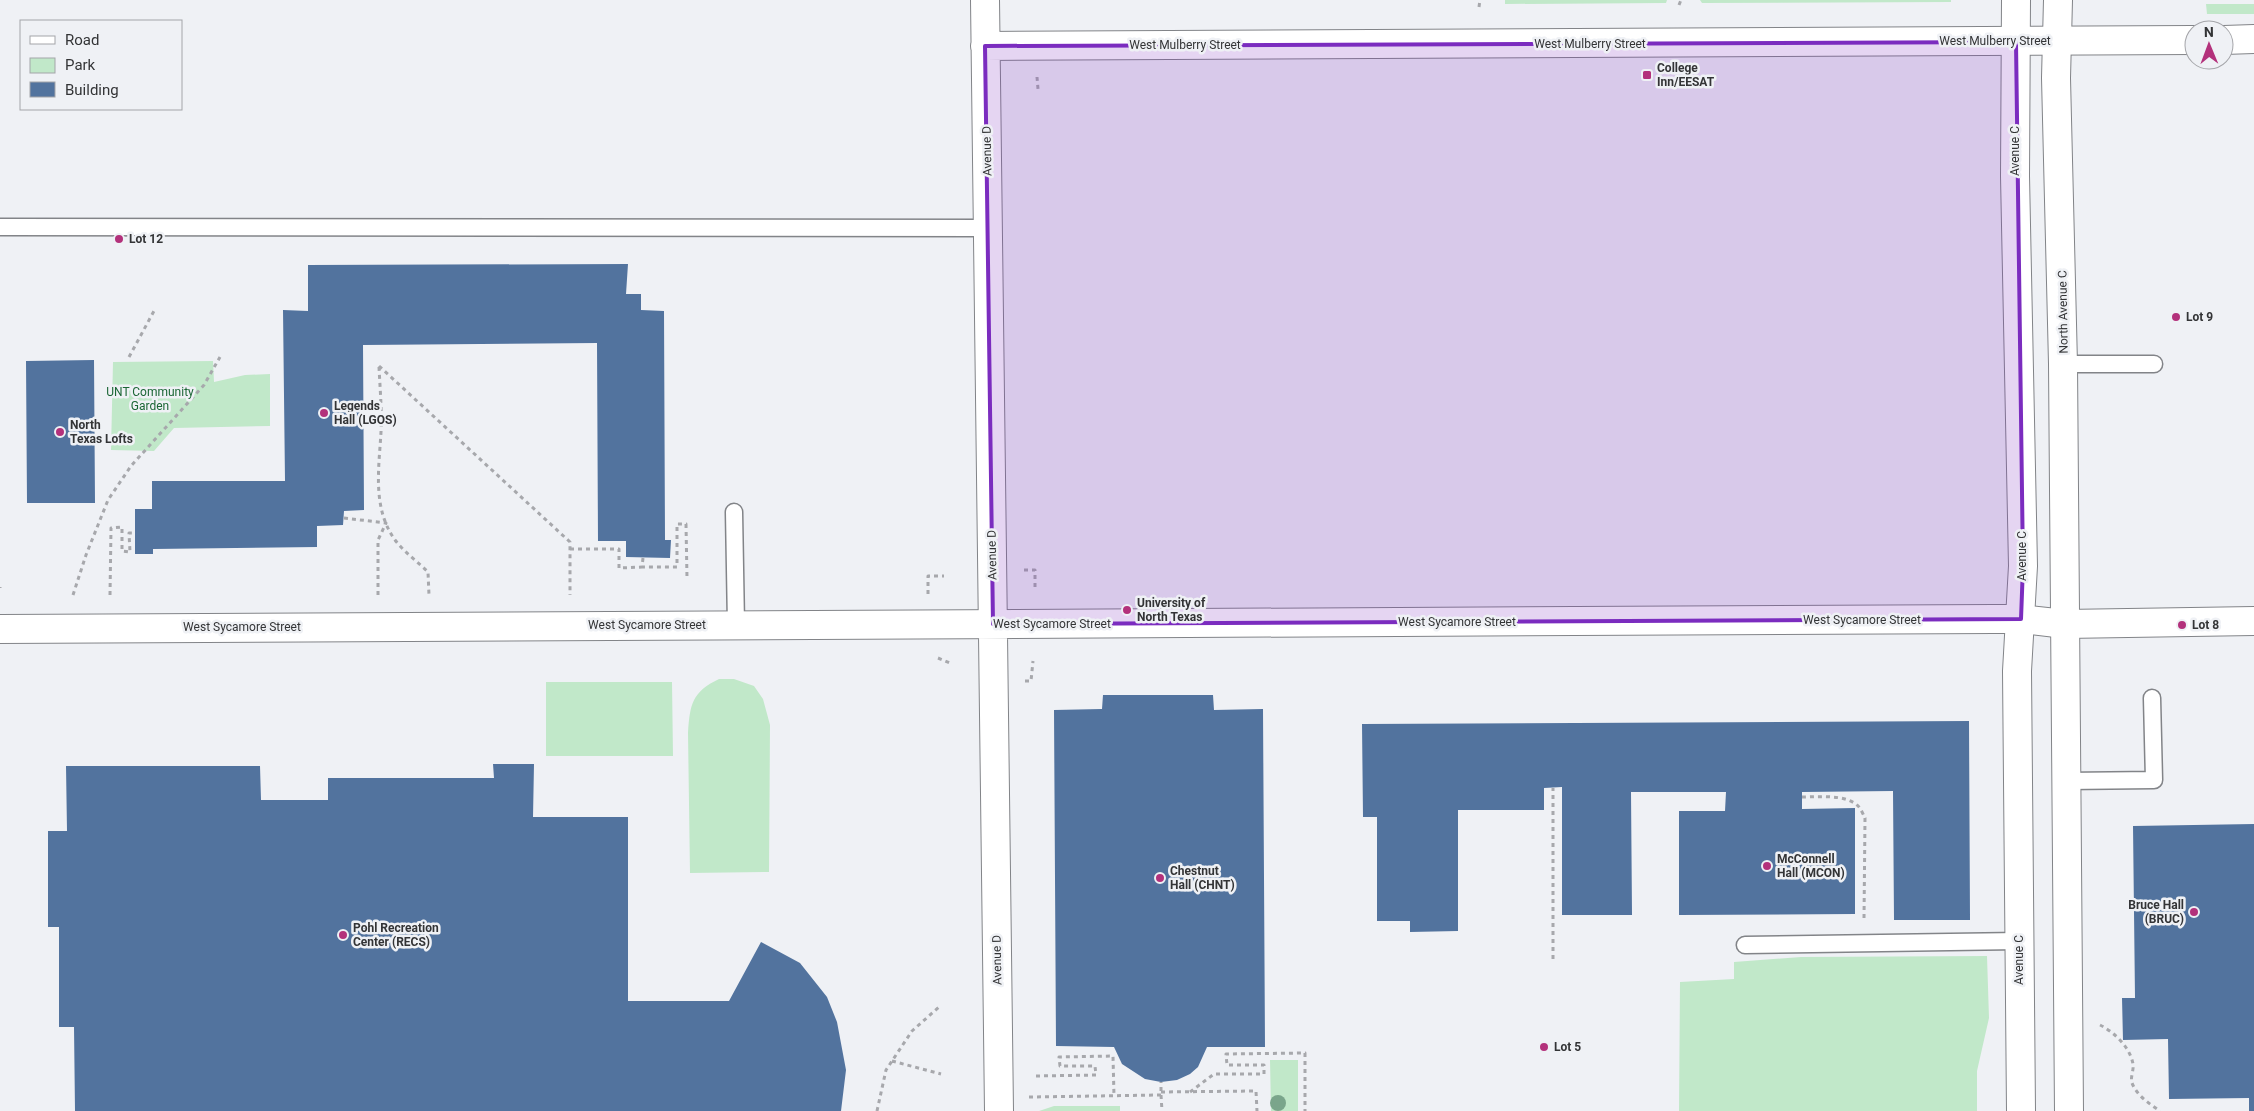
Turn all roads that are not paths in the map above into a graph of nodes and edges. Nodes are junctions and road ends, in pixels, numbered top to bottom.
1 (984, 0) edge
2 (2016, 0) edge
3 (2058, 0) edge
4 (2184, 40) edge
5 (2234, 40) edge
6 (2254, 40) edge
7 (2057, 41) junction
8 (2016, 42) junction
9 (985, 46) junction
10 (0, 227) edge
11 (988, 228) junction
12 (2063, 364) junction
13 (2154, 364) dead end
14 (734, 512) dead end
15 (2020, 620) junction
16 (2254, 621) edge
17 (992, 624) junction
18 (2065, 624) junction
19 (736, 625) junction
20 (0, 629) edge
21 (2152, 698) dead end
22 (2066, 781) junction
23 (2020, 941) junction
24 (1745, 945) dead end
25 (999, 1111) edge
26 (2020, 1111) edge
27 (2069, 1111) edge

1 - 9 street, Avenue D
2 - 8 street, Avenue C
3 - 7 street, North Avenue C
4 - 7 street, West Mulberry Street
5 - 6 street
7 - 8 street, West Mulberry Street
7 - 12 street, North Avenue C
8 - 9 street, West Mulberry Street
8 - 15 street, Avenue C
9 - 11 street, Avenue D
10 - 11 lane
11 - 17 street, Avenue D
12 - 13 lane
12 - 18 street, North Avenue C
14 - 19 lane
15 - 17 street, West Sycamore Street
15 - 18 street, West Sycamore Street
15 - 23 street, Avenue C
16 - 18 street, West Sycamore Street
17 - 19 street, West Sycamore Street
17 - 25 street, Avenue D
18 - 22 street
19 - 20 street, West Sycamore Street
21 - 22 lane
22 - 27 street
23 - 24 lane
23 - 26 street, Avenue C

